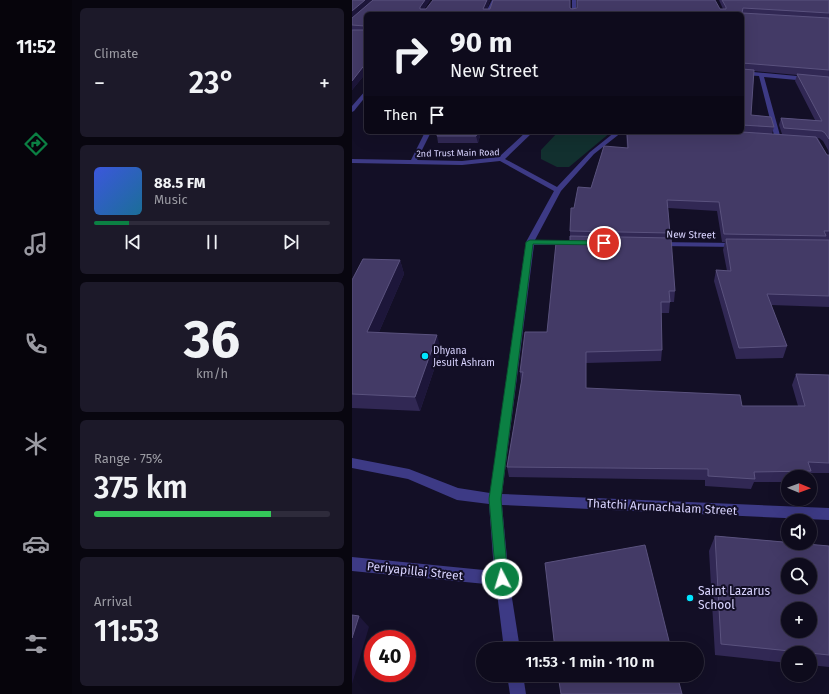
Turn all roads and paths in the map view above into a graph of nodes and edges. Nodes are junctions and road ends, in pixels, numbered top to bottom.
1 (494, 0) edge
2 (574, 0) edge
3 (488, 12) edge
4 (574, 12) edge
5 (744, 73) edge
6 (761, 75) junction
7 (829, 80) edge
8 (364, 95) edge
9 (352, 110) edge
10 (427, 134) edge
11 (528, 134) edge
12 (616, 134) edge
13 (770, 138) edge
14 (778, 138) junction
15 (786, 139) edge
16 (501, 159) junction
17 (352, 162) edge
18 (412, 162) junction
19 (558, 190) junction
20 (530, 242) junction
21 (592, 243) edge
22 (647, 244) edge
23 (742, 245) edge
24 (352, 464) edge
25 (495, 499) junction
26 (829, 514) edge
27 (352, 564) edge
28 (502, 579) junction
29 (511, 642) edge
30 (516, 682) edge
31 (518, 694) edge

1 - 3 street
2 - 4 street
5 - 6 street
6 - 7 street
6 - 14 street
8 - 9 street
10 - 18 street
11 - 16 street
12 - 19 street
13 - 14 street
14 - 15 street
16 - 18 street, 2nd Trust Main Road
16 - 19 street, 2nd Trust Main Road
17 - 18 street, 2nd Trust Main Road
19 - 20 street
20 - 21 street
20 - 25 street
22 - 23 street, New Street
24 - 25 street, Thatchi Arunachalam Street
25 - 26 street, Thatchi Arunachalam Street
25 - 28 street
27 - 28 street, Periyapillai Street
28 - 29 street
30 - 31 street

